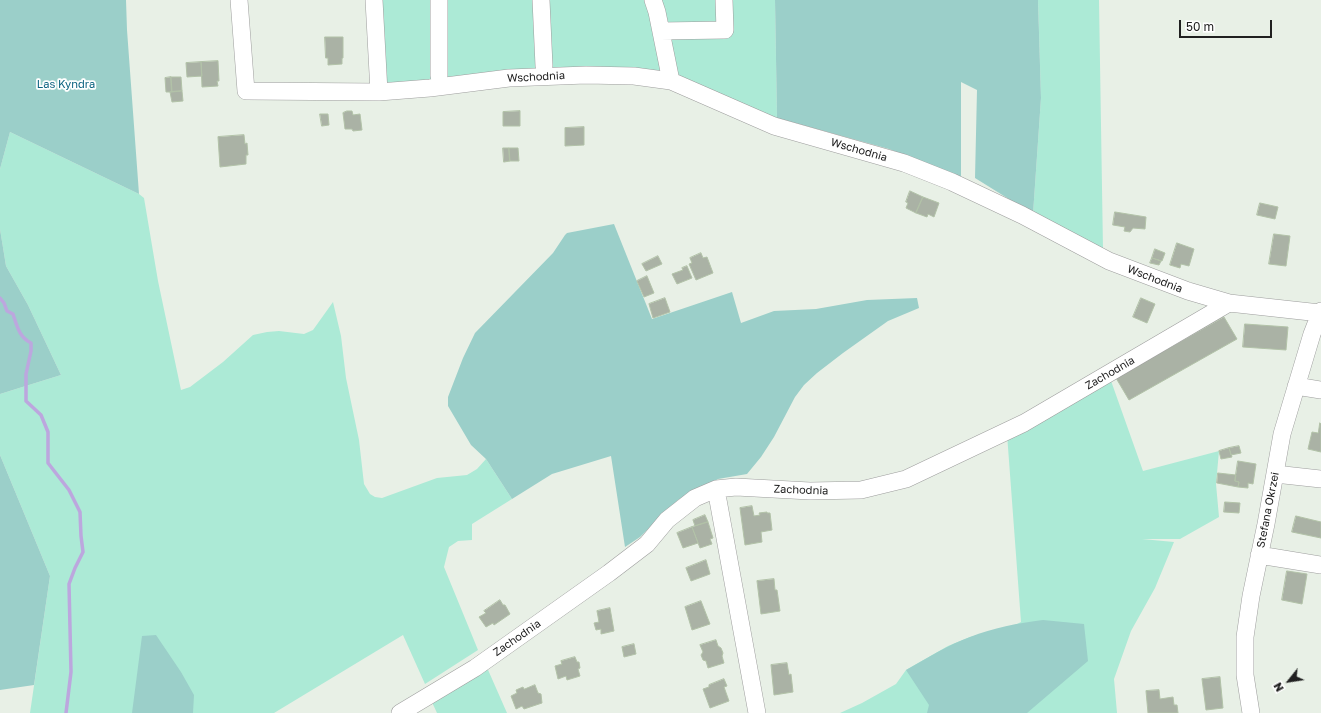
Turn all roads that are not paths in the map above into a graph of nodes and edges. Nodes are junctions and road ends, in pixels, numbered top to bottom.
1 (239, 0) edge
2 (374, 0) edge
3 (439, 0) edge
4 (541, 0) edge
5 (653, 0) edge
6 (724, 0) edge
7 (661, 32) junction
8 (544, 66) dead end
9 (439, 76) dead end
10 (671, 81) junction
11 (379, 92) junction
12 (1229, 303) junction
13 (1320, 312) edge
14 (1296, 386) junction
15 (1321, 390) edge
16 (1275, 474) junction
17 (1321, 480) edge
18 (716, 489) junction
19 (1259, 555) junction
20 (1321, 565) edge
21 (400, 713) edge
22 (757, 713) edge
23 (1251, 713) edge

1 - 11 street, Wschodnia
2 - 11 street
3 - 9 street
4 - 8 street
5 - 7 street
6 - 7 street
7 - 10 street
10 - 11 street, Wschodnia
10 - 12 street, Wschodnia
12 - 13 street, Wschodnia
12 - 18 street, Zachodnia
13 - 14 street, Stefana Okrzei
14 - 15 street
14 - 16 street, Stefana Okrzei
16 - 17 street
16 - 19 street, Stefana Okrzei
18 - 21 street, Zachodnia
18 - 22 street
19 - 20 street
19 - 23 street, Stefana Okrzei

